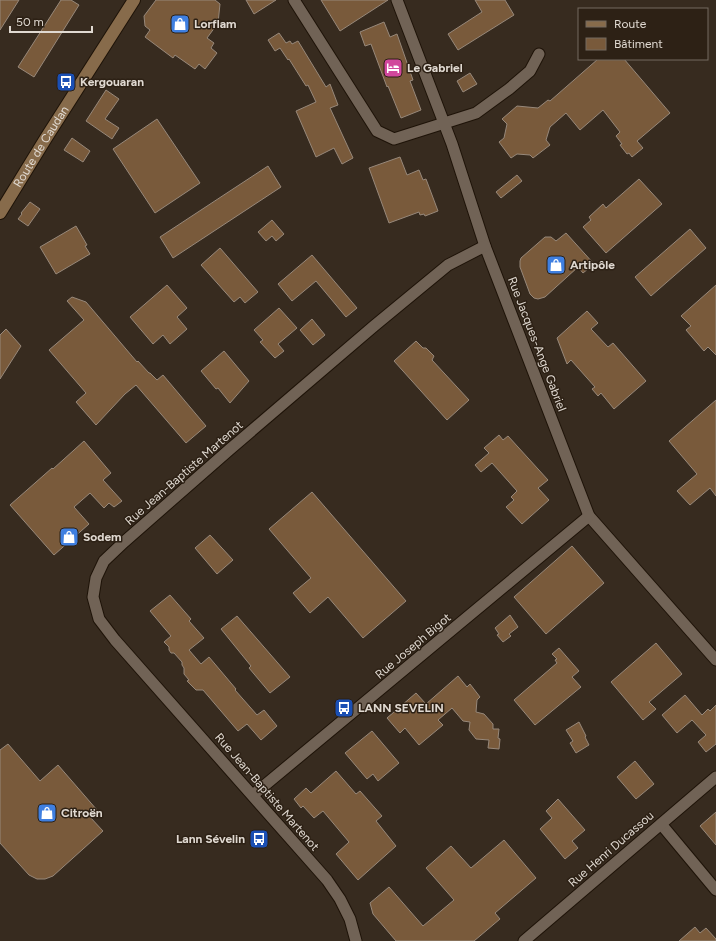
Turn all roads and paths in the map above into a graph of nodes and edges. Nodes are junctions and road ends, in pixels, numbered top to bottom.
1 (134, 0) edge
2 (294, 0) edge
3 (398, 0) edge
4 (540, 54) dead end
5 (444, 124) junction
6 (1, 210) edge
7 (485, 246) junction
8 (589, 516) junction
9 (716, 660) edge
10 (716, 777) edge
11 (253, 796) junction
12 (661, 824) junction
13 (716, 890) edge
14 (356, 941) edge
15 (524, 941) edge

1 - 6 street, Route de Caudan
2 - 5 street
3 - 5 street, Rue Jacques-Ange Gabriel
4 - 5 street
5 - 7 street, Rue Jacques-Ange Gabriel
7 - 8 street, Rue Jacques-Ange Gabriel
7 - 11 street, Rue Jean-Baptiste Martenot
8 - 9 street, Rue Jacques-Ange Gabriel
8 - 11 street, Rue Joseph Bigot
10 - 12 street, Rue Henri Ducassou
11 - 14 street, Rue Jean-Baptiste Martenot
12 - 13 street
12 - 15 street, Rue Henri Ducassou

